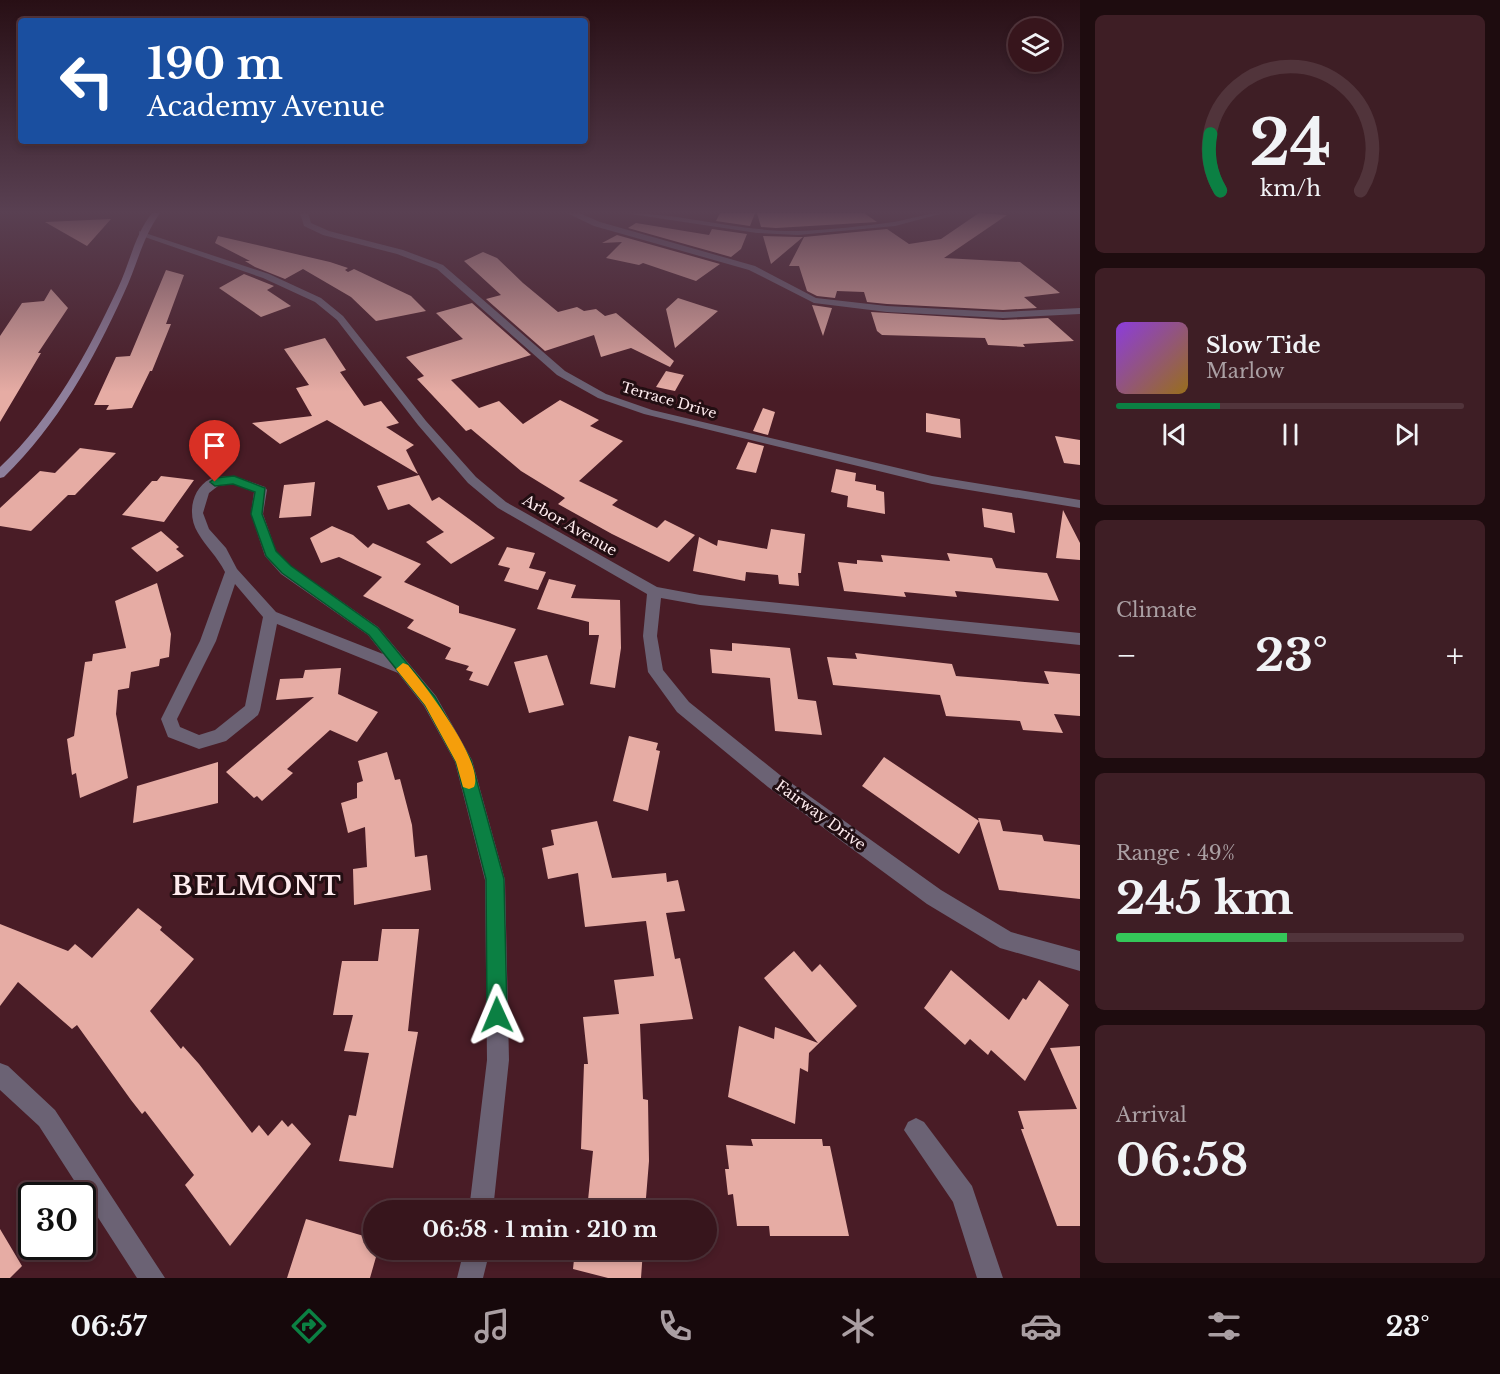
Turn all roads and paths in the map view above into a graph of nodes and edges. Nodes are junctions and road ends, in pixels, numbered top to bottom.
1 (128, 273) edge
2 (256, 273) edge
3 (446, 273) edge
4 (761, 273) edge
5 (1080, 311) edge
6 (0, 474) edge
7 (1080, 504) edge
8 (232, 572) junction
9 (654, 592) junction
10 (271, 616) junction
11 (1080, 639) edge
12 (402, 668) junction
13 (1080, 962) edge
14 (0, 1074) edge
15 (916, 1130) dead end
16 (482, 1200) edge
17 (474, 1260) edge
18 (152, 1278) edge
19 (470, 1278) edge
20 (990, 1278) edge

1 - 6 main road
2 - 9 street, Arbor Avenue
3 - 7 street, Terrace Drive
4 - 5 street
8 - 10 street
8 - 10 street
8 - 12 street
9 - 11 street, Arbor Avenue
9 - 13 street, Fairway Drive
10 - 12 street
12 - 16 street
14 - 18 street
15 - 20 street
17 - 19 street

